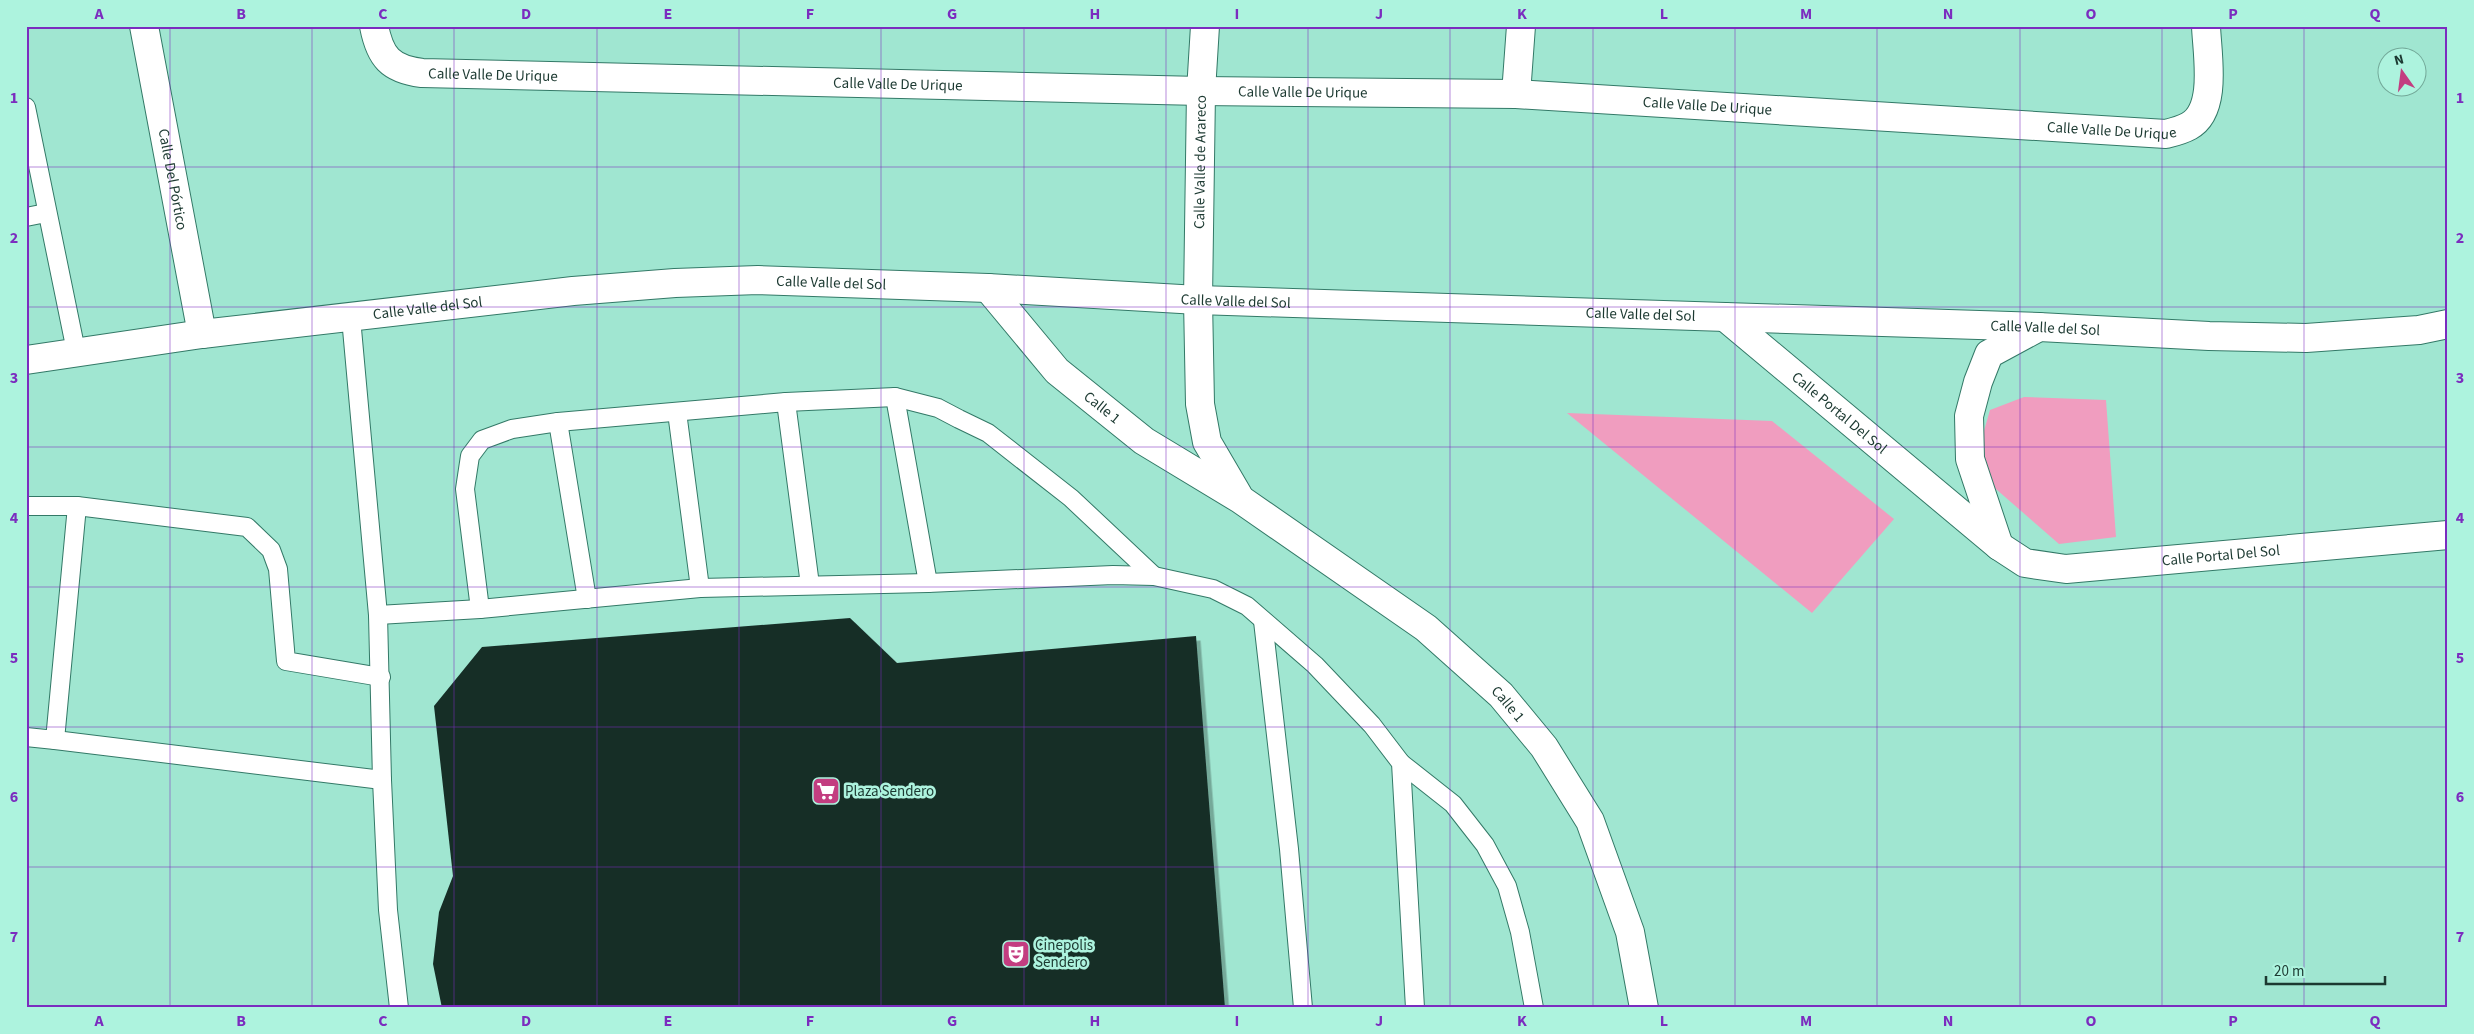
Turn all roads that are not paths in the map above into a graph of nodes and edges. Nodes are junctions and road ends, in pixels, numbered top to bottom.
1 (144, 26) edge
2 (374, 26) edge
3 (1205, 26) edge
4 (1521, 26) edge
5 (2206, 26) edge
6 (1201, 91) junction
7 (1516, 94) junction
8 (26, 107) edge
9 (46, 213) junction
10 (26, 217) edge
11 (988, 288) junction
12 (1198, 300) junction
13 (1725, 317) junction
14 (351, 318) junction
15 (2448, 324) edge
16 (2039, 327) junction
17 (202, 334) junction
18 (76, 351) junction
19 (26, 360) edge
20 (895, 397) junction
21 (786, 402) junction
22 (677, 412) junction
23 (558, 422) junction
24 (1240, 499) junction
25 (26, 506) edge
26 (77, 506) junction
27 (2448, 535) edge
28 (1999, 546) junction
29 (1154, 576) junction
30 (928, 583) junction
31 (810, 585) junction
32 (700, 588) junction
33 (587, 600) junction
34 (480, 609) junction
35 (378, 615) junction
36 (1263, 621) junction
37 (381, 678) junction
38 (26, 737) edge
39 (55, 740) junction
40 (1401, 763) junction
41 (382, 780) junction
42 (399, 1008) edge
43 (1304, 1008) edge
44 (1416, 1008) edge
45 (1534, 1008) edge
46 (1644, 1008) edge

1 - 17 street, Calle Del Pórtico
2 - 6 street, Calle Valle De Urique
3 - 6 street, Calle Valle de Arareco
4 - 7 street
5 - 7 street, Calle Valle De Urique
6 - 7 street, Calle Valle De Urique
6 - 12 street, Calle Valle de Arareco
8 - 9 lane
9 - 10 lane
9 - 18 lane
11 - 12 street, Calle Valle del Sol
11 - 14 street, Calle Valle del Sol
11 - 24 street, Calle 1
12 - 13 street, Calle Valle del Sol
12 - 24 street, Calle 1
13 - 16 street, Calle Valle del Sol
13 - 28 street, Calle Portal Del Sol
14 - 17 street, Calle Valle del Sol
14 - 35 lane
15 - 16 street, Calle Valle del Sol
16 - 28 street
17 - 18 street, Calle Valle del Sol
18 - 19 street, Calle Valle del Sol
20 - 21 lane
20 - 29 lane
20 - 30 lane
21 - 22 lane
21 - 31 lane
22 - 23 lane
22 - 32 lane
23 - 33 lane
23 - 34 lane
24 - 46 street, Calle 1
25 - 26 lane
26 - 37 lane
26 - 39 lane
27 - 28 street, Calle Portal Del Sol
29 - 30 lane
29 - 36 lane
30 - 31 lane
31 - 32 lane
32 - 33 lane
33 - 34 lane
34 - 35 lane
35 - 37 lane
36 - 40 lane
36 - 43 lane
37 - 41 lane
38 - 39 lane
39 - 41 lane
40 - 44 lane
40 - 45 lane
41 - 42 lane

